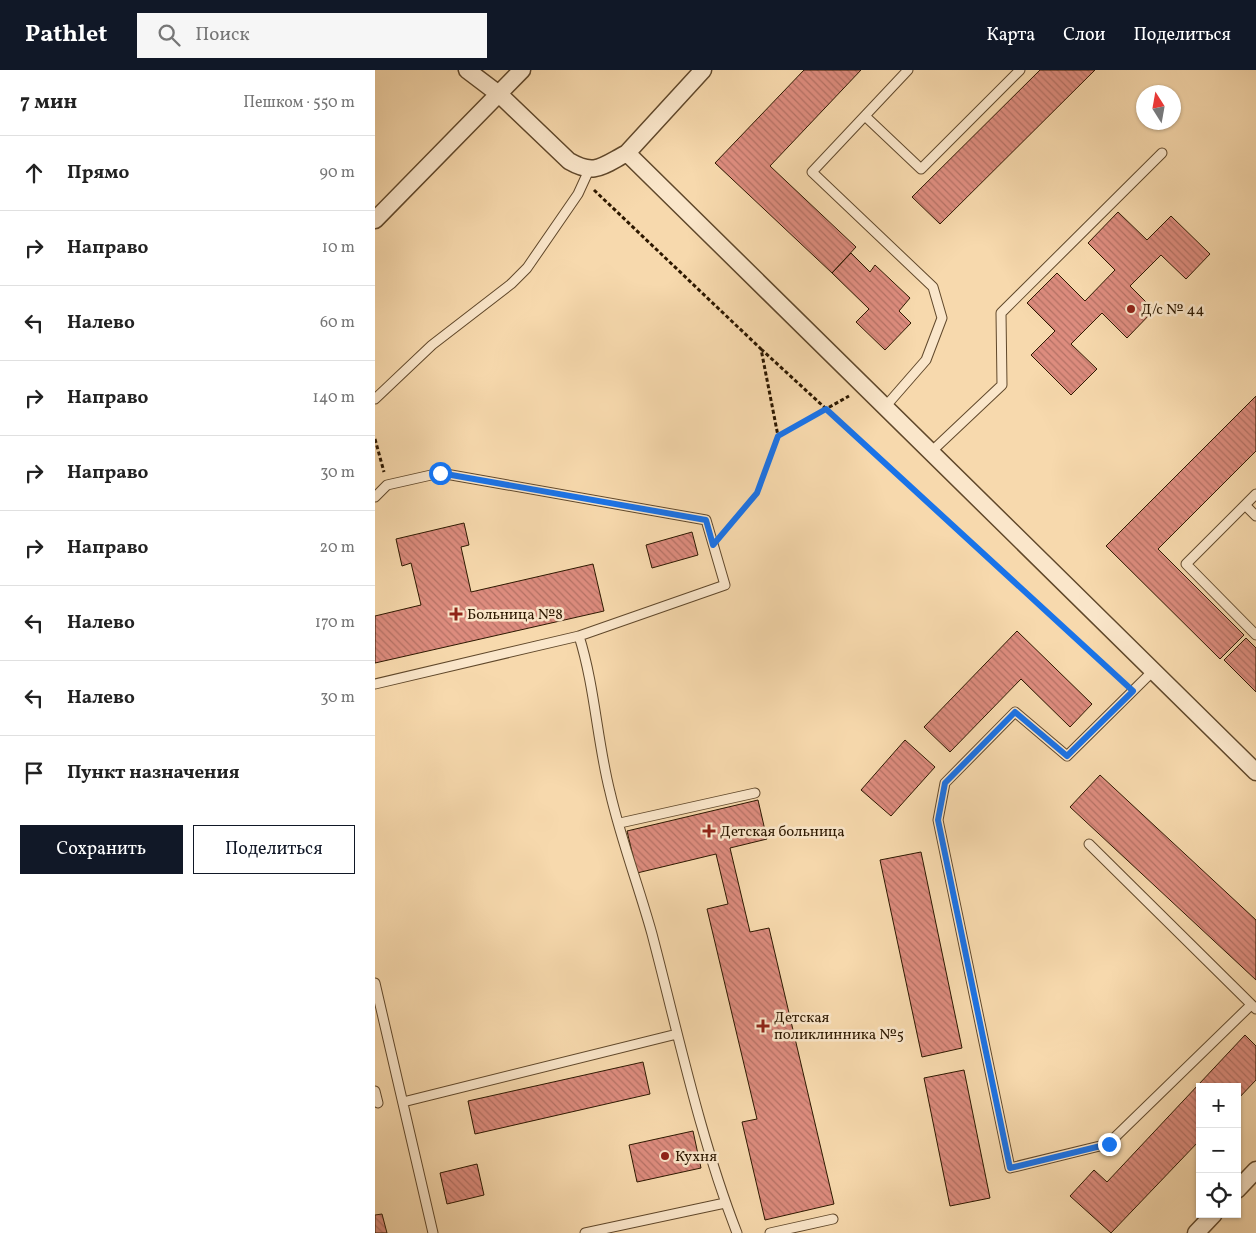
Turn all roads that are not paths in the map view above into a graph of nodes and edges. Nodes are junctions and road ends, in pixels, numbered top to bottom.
1 (467, 70) edge
2 (522, 70) edge
3 (703, 70) edge
4 (909, 70) edge
5 (1020, 70) edge
6 (500, 95) junction
7 (865, 116) junction
8 (627, 153) junction
9 (1163, 153) dead end
10 (586, 175) junction
11 (375, 220) edge
12 (375, 399) edge
13 (885, 407) junction
14 (931, 452) junction
15 (1256, 494) edge
16 (375, 497) edge
17 (1245, 505) junction
18 (1256, 516) edge
19 (1256, 635) edge
20 (579, 636) junction
21 (1153, 671) junction
22 (375, 684) edge
23 (1256, 772) edge
24 (755, 793) dead end
25 (620, 823) junction
26 (1089, 844) dead end
27 (375, 983) edge
28 (1254, 1007) edge
29 (677, 1034) junction
30 (375, 1091) edge
31 (403, 1102) junction
32 (378, 1103) dead end
33 (1256, 1170) edge
34 (1241, 1186) edge
35 (725, 1203) junction
36 (1210, 1218) edge
37 (833, 1219) dead end
38 (433, 1233) edge
39 (585, 1233) edge
40 (737, 1233) edge
41 (770, 1233) edge
42 (1196, 1233) edge

1 - 6 street
2 - 6 street
3 - 8 street
4 - 7 lane
5 - 7 lane
6 - 10 street
6 - 11 street
7 - 13 lane
8 - 10 street
8 - 13 street
9 - 14 lane
10 - 12 lane
13 - 14 street
14 - 21 street
15 - 17 lane
16 - 20 lane
17 - 18 lane
17 - 19 lane
20 - 22 lane
20 - 25 lane
21 - 23 street
21 - 28 lane
24 - 25 lane
25 - 29 lane
26 - 28 lane
27 - 31 lane
29 - 31 lane
29 - 35 lane
30 - 32 lane
31 - 38 lane
33 - 34 street
35 - 39 lane
35 - 40 lane
36 - 42 street
37 - 41 lane

